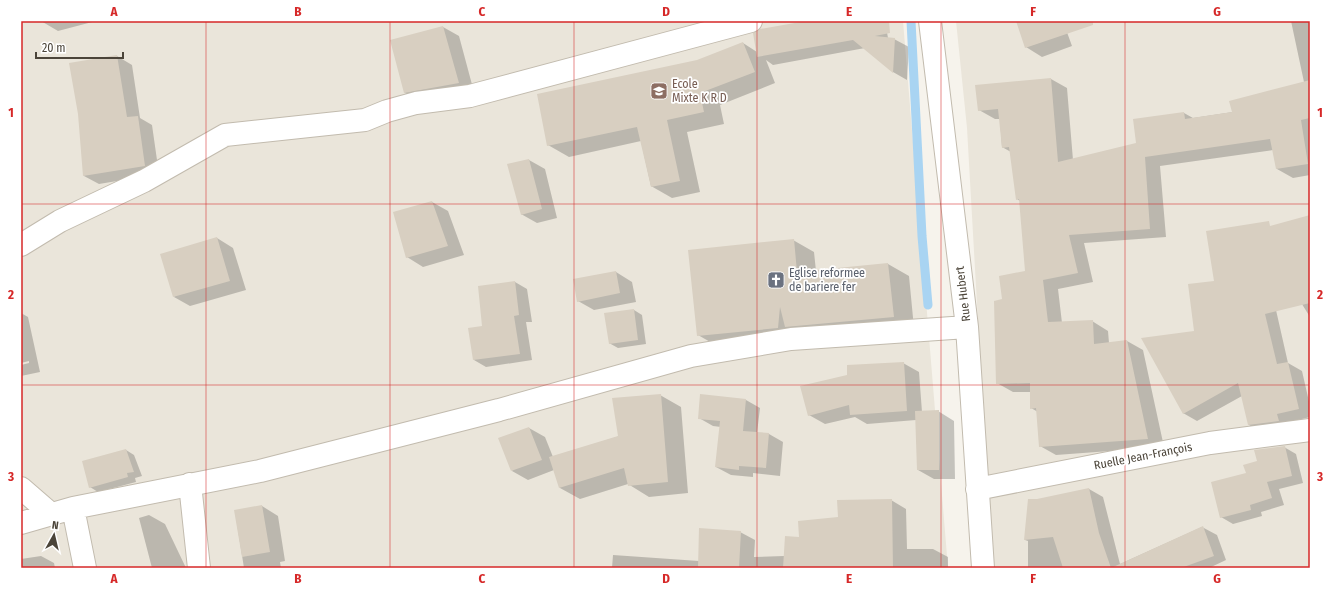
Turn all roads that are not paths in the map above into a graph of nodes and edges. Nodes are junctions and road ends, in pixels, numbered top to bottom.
1 (751, 21) edge
2 (930, 21) edge
3 (21, 245) edge
4 (967, 326) junction
5 (1310, 430) edge
6 (190, 484) junction
7 (21, 488) edge
8 (977, 489) junction
9 (73, 508) junction
10 (51, 514) junction
11 (21, 523) edge
12 (85, 568) edge
13 (199, 568) edge
14 (983, 568) edge

1 - 3 street
2 - 4 street, Rue Hubert
4 - 6 street
4 - 8 street, Rue Hubert
5 - 8 street, Ruelle Jean-François
6 - 9 street
6 - 13 street
7 - 10 street
8 - 14 street, Rue Hubert
9 - 10 street
9 - 12 street
10 - 11 street

